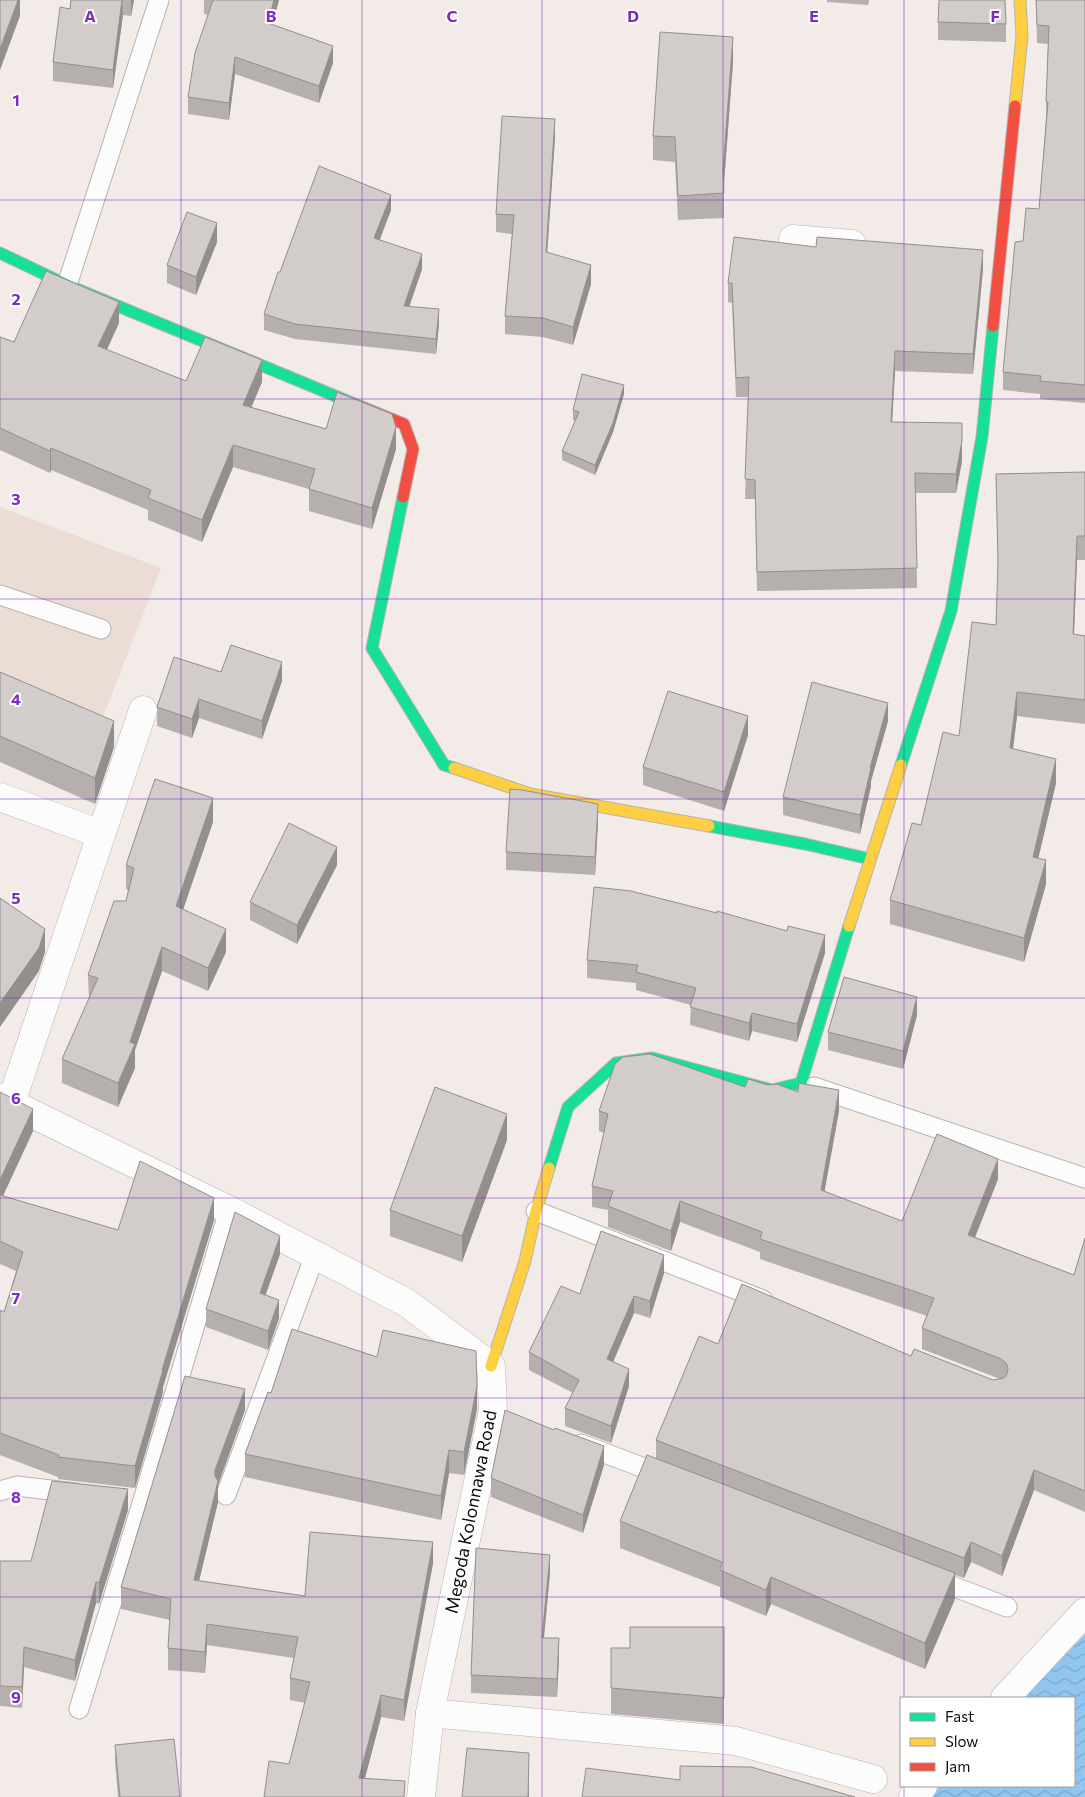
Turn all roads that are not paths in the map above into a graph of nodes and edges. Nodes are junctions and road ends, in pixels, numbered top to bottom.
1 (159, 0) edge
2 (1020, 0) edge
3 (793, 240) dead end
4 (872, 246) edge
5 (0, 253) edge
6 (971, 253) edge
7 (1001, 255) junction
8 (67, 284) junction
9 (0, 595) edge
10 (101, 629) dead end
11 (142, 710) dead end
12 (0, 797) edge
13 (101, 834) junction
14 (870, 859) junction
15 (801, 1083) junction
16 (5, 1100) edge
17 (1085, 1178) edge
18 (229, 1210) junction
19 (536, 1211) junction
20 (315, 1256) junction
21 (778, 1306) edge
22 (491, 1366) junction
23 (566, 1438) edge
24 (686, 1484) edge
25 (0, 1491) edge
26 (95, 1495) edge
27 (226, 1495) dead end
28 (124, 1498) edge
29 (143, 1500) junction
30 (915, 1572) edge
31 (1007, 1607) dead end
32 (1085, 1612) edge
33 (1006, 1697) edge
34 (79, 1709) dead end
35 (430, 1713) junction
36 (873, 1780) dead end
37 (922, 1787) edge
38 (421, 1797) edge
39 (914, 1797) edge

1 - 8 lane
2 - 7 street
3 - 4 street
5 - 8 street
6 - 7 street
7 - 14 street
8 - 14 street
9 - 10 lane
11 - 13 street
12 - 13 street
13 - 16 street
14 - 15 street
15 - 17 lane
15 - 19 street
16 - 18 street
18 - 20 street
18 - 29 lane
19 - 21 lane
19 - 22 street
20 - 22 street
20 - 27 lane
22 - 35 street, Megoda Kolonnawa Road
23 - 24 lane
25 - 26 lane
28 - 29 lane
29 - 34 lane
30 - 31 lane
32 - 33 street
35 - 36 street
35 - 38 street, Megoda Kolonnawa Road
37 - 39 street

